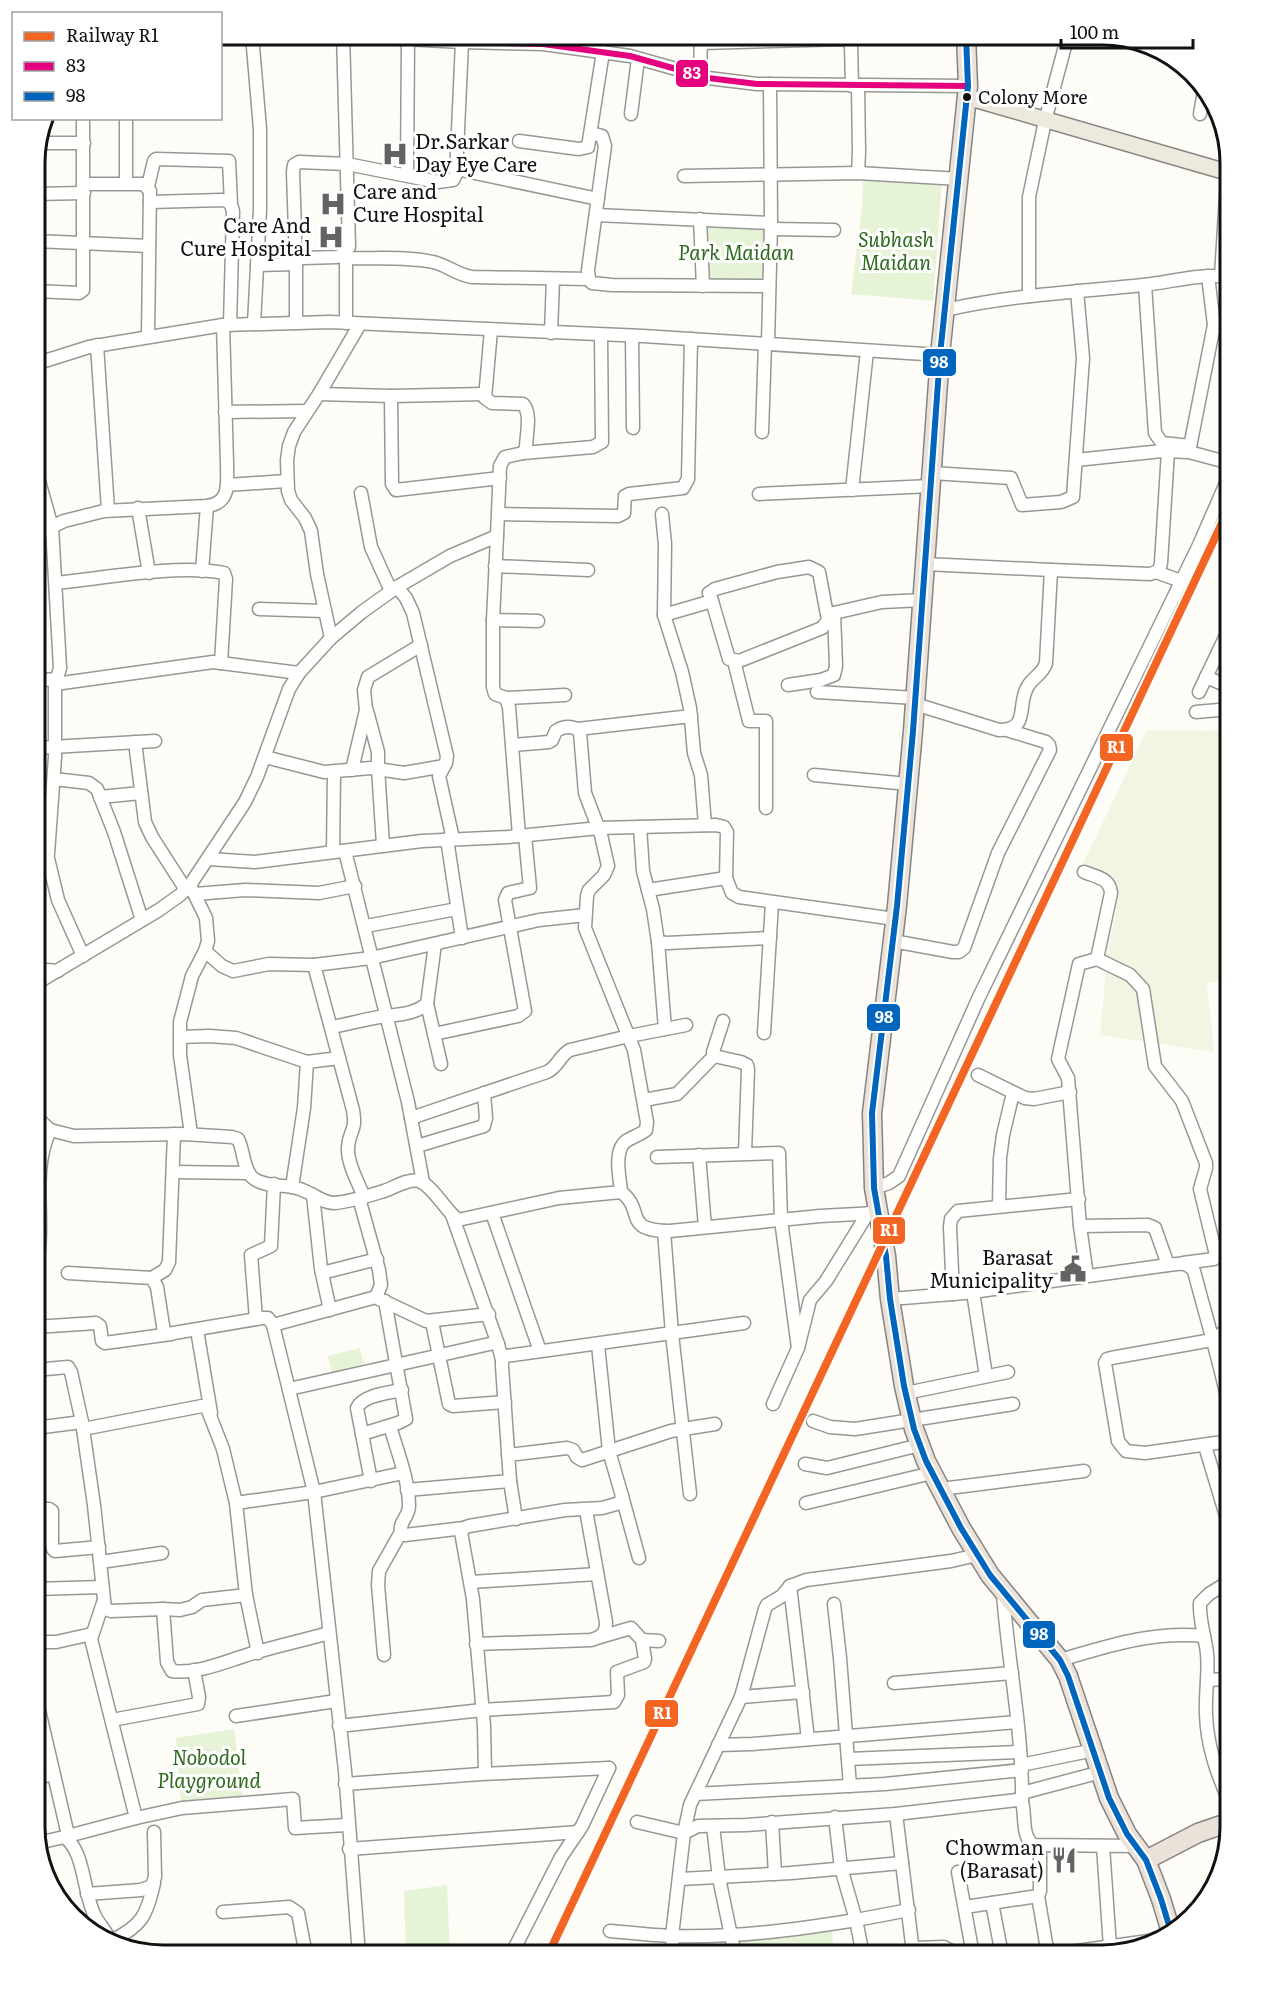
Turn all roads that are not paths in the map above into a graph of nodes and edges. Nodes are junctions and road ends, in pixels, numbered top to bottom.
1 (253, 45) edge
2 (343, 45) edge
3 (408, 45) edge
4 (462, 45) edge
5 (565, 45) edge
6 (701, 45) edge
7 (851, 45) edge
8 (966, 45) edge
9 (1065, 45) edge
10 (603, 52) junction
11 (638, 58) junction
12 (700, 76) junction
13 (770, 84) junction
14 (855, 86) junction
15 (968, 92) junction
16 (1202, 101) edge
17 (631, 114) dead end
18 (1200, 114) dead end
19 (83, 120) edge
20 (126, 120) edge
21 (1045, 121) junction
22 (591, 133) junction
23 (519, 141) dead end
24 (47, 143) edge
25 (84, 143) junction
26 (347, 164) junction
27 (456, 169) junction
28 (858, 173) junction
29 (771, 174) junction
30 (1220, 174) edge
31 (406, 176) junction
32 (684, 176) dead end
33 (960, 179) junction
34 (126, 183) junction
35 (148, 186) junction
36 (84, 188) junction
37 (45, 193) edge
38 (598, 199) junction
39 (150, 202) junction
40 (231, 204) junction
41 (596, 215) junction
42 (700, 219) junction
43 (771, 226) junction
44 (834, 230) dead end
45 (45, 241) edge
46 (84, 242) junction
47 (149, 246) junction
48 (346, 255) junction
49 (295, 262) junction
50 (257, 265) junction
51 (1220, 276) edge
52 (553, 279) junction
53 (589, 279) junction
54 (1145, 285) junction
55 (703, 286) junction
56 (769, 286) junction
57 (45, 291) edge
58 (1077, 291) junction
59 (1029, 296) junction
60 (945, 310) junction
61 (296, 323) junction
62 (346, 323) junction
63 (254, 324) junction
64 (360, 324) junction
65 (226, 325) junction
66 (1214, 325) junction
67 (1220, 329) edge
68 (491, 330) junction
69 (551, 333) junction
70 (601, 335) junction
71 (148, 336) junction
72 (632, 336) junction
73 (691, 339) junction
74 (767, 344) junction
75 (97, 345) junction
76 (867, 351) junction
77 (940, 356) junction
78 (45, 361) edge
79 (484, 393) junction
80 (319, 394) junction
81 (391, 396) junction
82 (307, 411) junction
83 (225, 412) junction
84 (633, 428) dead end
85 (762, 432) dead end
86 (1189, 449) junction
87 (1168, 451) junction
88 (523, 453) junction
89 (1076, 460) junction
90 (1220, 460) edge
91 (500, 478) junction
92 (931, 480) junction
93 (286, 481) junction
94 (227, 485) junction
95 (852, 490) junction
96 (361, 493) dead end
97 (759, 494) dead end
98 (1220, 496) edge
99 (45, 502) edge
100 (207, 506) junction
101 (138, 508) junction
102 (108, 510) junction
103 (499, 514) junction
104 (662, 514) dead end
105 (52, 527) junction
106 (45, 530) edge
107 (497, 536) junction
108 (925, 564) junction
109 (495, 566) junction
110 (588, 570) dead end
111 (1051, 570) junction
112 (202, 572) junction
113 (1156, 572) junction
114 (148, 573) junction
115 (1181, 581) junction
116 (56, 583) junction
117 (394, 589) junction
118 (923, 600) junction
119 (712, 602) junction
120 (259, 609) dead end
121 (325, 611) junction
122 (664, 615) junction
123 (831, 617) junction
124 (493, 621) junction
125 (537, 621) dead end
126 (331, 638) junction
127 (421, 645) junction
128 (1220, 648) edge
129 (739, 661) junction
130 (221, 663) junction
131 (299, 673) junction
132 (1206, 677) junction
133 (45, 681) edge
134 (55, 681) junction
135 (1220, 683) edge
136 (788, 685) dead end
137 (1199, 692) dead end
138 (817, 693) dead end
139 (565, 695) dead end
140 (506, 699) junction
141 (916, 701) junction
142 (366, 710) junction
143 (1220, 710) edge
144 (1196, 712) dead end
145 (691, 716) junction
146 (578, 729) junction
147 (1007, 730) junction
148 (155, 741) dead end
149 (135, 742) junction
150 (513, 745) junction
151 (45, 746) edge
152 (55, 746) junction
153 (265, 757) junction
154 (444, 766) junction
155 (378, 768) junction
156 (352, 770) junction
157 (334, 773) junction
158 (814, 775) dead end
159 (54, 779) junction
160 (909, 784) junction
161 (141, 793) junction
162 (100, 797) junction
163 (766, 808) dead end
164 (705, 825) junction
165 (640, 827) junction
166 (599, 828) junction
167 (522, 836) junction
168 (450, 839) junction
169 (383, 845) junction
170 (45, 846) edge
171 (339, 851) junction
172 (48, 854) junction
173 (208, 859) junction
174 (1084, 872) dead end
175 (726, 878) junction
176 (355, 886) junction
177 (190, 890) junction
178 (648, 890) junction
179 (772, 903) junction
180 (458, 909) junction
181 (585, 915) junction
182 (896, 919) junction
183 (142, 920) junction
184 (366, 926) junction
185 (511, 926) junction
186 (462, 938) junction
187 (770, 938) junction
188 (893, 941) junction
189 (658, 942) junction
190 (435, 944) junction
191 (205, 951) junction
192 (83, 956) junction
193 (371, 958) junction
194 (1097, 959) junction
195 (314, 965) junction
196 (45, 970) edge
197 (58, 971) junction
198 (45, 978) edge
199 (427, 1004) junction
200 (386, 1016) junction
201 (723, 1021) dead end
202 (686, 1025) dead end
203 (331, 1027) junction
204 (665, 1029) junction
205 (764, 1033) dead end
206 (434, 1034) junction
207 (629, 1036) junction
208 (180, 1037) junction
209 (714, 1056) junction
210 (339, 1058) junction
211 (307, 1062) junction
212 (441, 1064) dead end
213 (978, 1075) dead end
214 (1070, 1092) junction
215 (484, 1093) junction
216 (1013, 1093) junction
217 (644, 1100) junction
218 (411, 1118) junction
219 (45, 1125) edge
220 (50, 1130) junction
221 (174, 1134) junction
222 (191, 1134) junction
223 (45, 1145) edge
224 (417, 1146) junction
225 (745, 1153) junction
226 (699, 1155) junction
227 (657, 1157) dead end
228 (173, 1172) junction
229 (249, 1173) junction
230 (423, 1182) junction
231 (274, 1184) junction
232 (292, 1187) junction
233 (874, 1188) junction
234 (621, 1192) junction
235 (313, 1195) junction
236 (361, 1197) junction
237 (1079, 1199) junction
238 (999, 1206) junction
239 (492, 1213) junction
240 (873, 1213) junction
241 (452, 1215) junction
242 (781, 1220) junction
243 (1080, 1226) junction
244 (705, 1227) junction
245 (664, 1231) junction
246 (376, 1259) junction
247 (1182, 1263) junction
248 (1168, 1265) junction
249 (68, 1273) dead end
250 (322, 1273) junction
251 (1087, 1276) junction
252 (152, 1278) junction
253 (973, 1292) junction
254 (954, 1294) junction
255 (380, 1299) junction
256 (890, 1299) junction
257 (330, 1310) junction
258 (489, 1314) junction
259 (256, 1319) junction
260 (432, 1322) junction
261 (744, 1323) dead end
262 (273, 1325) junction
263 (45, 1326) edge
264 (197, 1330) junction
265 (174, 1334) junction
266 (672, 1334) junction
267 (1220, 1335) edge
268 (1212, 1340) junction
269 (498, 1344) junction
270 (598, 1344) junction
271 (798, 1348) junction
272 (540, 1351) junction
273 (440, 1356) junction
274 (502, 1360) junction
275 (1220, 1364) edge
276 (397, 1366) junction
277 (45, 1369) edge
278 (1008, 1372) dead end
279 (986, 1376) junction
280 (289, 1389) junction
281 (905, 1389) junction
282 (402, 1390) junction
283 (504, 1402) junction
284 (773, 1404) dead end
285 (1013, 1404) dead end
286 (211, 1413) junction
287 (912, 1419) junction
288 (813, 1421) dead end
289 (715, 1424) dead end
290 (82, 1425) junction
291 (390, 1426) junction
292 (45, 1427) edge
293 (684, 1429) junction
294 (362, 1434) junction
295 (1220, 1443) edge
296 (920, 1445) junction
297 (1205, 1446) junction
298 (609, 1451) junction
299 (508, 1455) junction
300 (805, 1464) dead end
301 (1084, 1471) dead end
302 (403, 1473) junction
303 (932, 1473) junction
304 (371, 1481) junction
305 (510, 1481) junction
306 (406, 1490) junction
307 (941, 1490) junction
308 (1220, 1490) edge
309 (314, 1492) junction
310 (690, 1494) dead end
311 (622, 1496) junction
312 (236, 1503) junction
313 (806, 1503) dead end
314 (45, 1509) edge
315 (586, 1510) junction
316 (516, 1519) junction
317 (464, 1528) junction
318 (401, 1532) junction
319 (99, 1547) junction
320 (162, 1553) dead end
321 (977, 1555) junction
322 (639, 1558) dead end
323 (101, 1562) junction
324 (597, 1574) junction
325 (471, 1582) junction
326 (790, 1586) junction
327 (102, 1587) junction
328 (1220, 1587) edge
329 (45, 1589) edge
330 (1003, 1593) junction
331 (246, 1595) junction
332 (103, 1603) junction
333 (834, 1604) dead end
334 (163, 1609) junction
335 (329, 1633) junction
336 (92, 1634) junction
337 (1204, 1636) junction
338 (600, 1637) junction
339 (642, 1640) junction
340 (659, 1641) dead end
341 (45, 1642) edge
342 (476, 1644) junction
343 (258, 1653) junction
344 (384, 1655) dead end
345 (1060, 1660) junction
346 (194, 1670) junction
347 (1012, 1673) junction
348 (1220, 1679) edge
349 (1207, 1680) junction
350 (894, 1683) dead end
351 (803, 1692) junction
352 (741, 1697) junction
353 (336, 1701) junction
354 (483, 1710) junction
355 (236, 1716) dead end
356 (112, 1720) junction
357 (1017, 1722) junction
358 (339, 1726) junction
359 (846, 1737) junction
360 (808, 1740) junction
361 (45, 1742) edge
362 (718, 1745) junction
363 (1094, 1750) junction
364 (1020, 1752) junction
365 (848, 1759) junction
366 (1022, 1768) junction
367 (485, 1773) junction
368 (1101, 1773) junction
369 (52, 1774) junction
370 (45, 1776) edge
371 (1220, 1780) edge
372 (345, 1784) junction
373 (850, 1786) junction
374 (695, 1794) junction
375 (1022, 1798) junction
376 (896, 1814) junction
377 (836, 1817) junction
378 (136, 1818) junction
379 (637, 1822) dead end
380 (772, 1822) junction
381 (1220, 1825) edge
382 (347, 1826) junction
383 (713, 1826) junction
384 (154, 1832) dead end
385 (578, 1832) junction
386 (684, 1833) junction
387 (66, 1836) junction
388 (46, 1841) edge
389 (1103, 1846) junction
390 (1040, 1847) junction
391 (349, 1849) junction
392 (1141, 1853) junction
393 (902, 1863) junction
394 (841, 1868) junction
395 (958, 1872) dead end
396 (775, 1874) junction
397 (719, 1878) junction
398 (680, 1879) junction
399 (154, 1883) junction
400 (87, 1894) junction
401 (1038, 1896) junction
402 (992, 1903) junction
403 (965, 1907) junction
404 (909, 1910) junction
405 (223, 1912) dead end
406 (856, 1920) junction
407 (1169, 1924) edge
408 (103, 1928) edge
409 (610, 1931) dead end
410 (729, 1935) junction
411 (119, 1936) edge
412 (672, 1936) junction
413 (304, 1945) edge
414 (358, 1945) edge
415 (516, 1945) edge
416 (672, 1945) edge
417 (732, 1945) edge
418 (861, 1945) edge
419 (912, 1945) edge
420 (971, 1945) edge
421 (1000, 1945) edge
422 (1046, 1945) edge
423 (1110, 1945) edge

1 - 50 street
2 - 26 street
3 - 31 street
4 - 27 street
5 - 10 street
6 - 12 street
7 - 14 street
8 - 15 highway
9 - 21 street
10 - 11 street
10 - 22 street
11 - 12 street
11 - 17 street
12 - 13 street
13 - 14 street
13 - 29 street
14 - 15 street
14 - 28 street
15 - 21 main road
15 - 33 highway
16 - 18 street
19 - 25 street
20 - 34 street
21 - 30 main road
21 - 59 street
22 - 23 street
22 - 38 street
24 - 25 street
25 - 36 street
26 - 31 street
26 - 48 street
26 - 49 street
27 - 31 street
27 - 38 street
28 - 29 street
28 - 33 street
29 - 32 street
29 - 43 street
33 - 60 highway
34 - 35 street
34 - 36 street
35 - 39 street
35 - 40 street
36 - 37 street
36 - 46 street
38 - 41 street
39 - 40 street
39 - 47 street
40 - 65 street
41 - 42 street
41 - 53 street
42 - 43 street
42 - 55 street
43 - 44 street
43 - 56 street
45 - 46 street
46 - 47 street
46 - 57 street
47 - 71 street
48 - 49 street
48 - 52 street
48 - 62 street
49 - 50 street
49 - 61 street
50 - 63 street
51 - 54 street
51 - 66 street
52 - 53 street
52 - 69 street
53 - 55 street
54 - 58 street
54 - 86 street
55 - 56 street
56 - 74 street
58 - 59 street
58 - 89 street
59 - 60 street
60 - 77 highway
61 - 62 street
61 - 63 street
62 - 64 street
63 - 65 street
64 - 68 street
64 - 80 street
65 - 71 street
65 - 83 street
66 - 67 street
66 - 86 street
68 - 69 street
68 - 79 street
69 - 70 street
70 - 72 street
70 - 88 street
71 - 75 street
72 - 73 street
72 - 84 street
73 - 74 street
73 - 103 street
74 - 76 street
74 - 85 street
75 - 78 street
75 - 102 street
76 - 77 street
76 - 95 street
77 - 92 highway
79 - 81 street
79 - 88 street
80 - 81 street
80 - 82 street
81 - 91 street
82 - 83 street
82 - 93 street
83 - 94 street
86 - 87 street
86 - 90 street
87 - 89 street
87 - 113 street
88 - 91 street
89 - 92 street
91 - 103 street
92 - 95 street
92 - 108 highway
93 - 94 street
93 - 121 street
94 - 100 street
95 - 97 street
96 - 117 street
98 - 115 street
99 - 105 street
100 - 101 street
100 - 112 street
101 - 102 street
101 - 114 street
102 - 105 street
103 - 107 street
104 - 122 street
105 - 106 street
105 - 116 street
107 - 109 street
107 - 117 street
108 - 111 street
108 - 118 highway
109 - 110 street
109 - 124 street
111 - 113 street
111 - 147 street
112 - 114 street
112 - 130 street
113 - 115 street
114 - 116 street
115 - 233 street
116 - 134 street
117 - 126 street
117 - 127 street
118 - 123 street
118 - 141 highway
119 - 122 street
119 - 123 street
119 - 129 street
120 - 121 street
121 - 126 street
122 - 145 street
123 - 129 street
123 - 136 street
124 - 125 street
124 - 140 street
126 - 131 street
127 - 142 street
127 - 154 street
128 - 132 street
129 - 163 street
130 - 131 street
130 - 134 street
131 - 153 street
132 - 135 street
132 - 137 street
133 - 134 street
134 - 152 street
138 - 141 street
139 - 140 street
140 - 150 street
141 - 147 street
141 - 160 highway
142 - 155 street
142 - 156 street
143 - 144 street
145 - 146 street
145 - 164 street
146 - 150 street
146 - 166 street
147 - 188 street
148 - 149 street
149 - 152 street
149 - 161 street
150 - 167 street
151 - 152 street
152 - 159 street
153 - 157 street
153 - 173 street
154 - 155 street
154 - 168 street
155 - 156 street
155 - 169 street
156 - 157 street
157 - 171 street
158 - 160 street
159 - 162 street
159 - 172 street
160 - 182 highway
161 - 162 street
161 - 177 street
162 - 183 street
164 - 165 street
164 - 175 street
165 - 166 street
165 - 178 street
166 - 167 street
166 - 181 street
167 - 168 street
167 - 185 street
168 - 169 street
168 - 180 street
169 - 171 street
170 - 172 street
171 - 173 street
171 - 176 street
172 - 192 street
173 - 177 street
174 - 194 street
175 - 178 street
175 - 179 street
176 - 177 street
176 - 184 street
177 - 183 street
177 - 191 street
178 - 189 street
179 - 182 street
179 - 187 street
180 - 184 street
180 - 186 street
181 - 185 street
181 - 207 street
182 - 188 highway
183 - 192 street
184 - 193 street
185 - 186 street
185 - 206 street
186 - 190 street
187 - 189 street
187 - 205 street
188 - 233 highway
189 - 204 street
190 - 193 street
190 - 199 street
191 - 195 street
191 - 208 street
192 - 197 street
193 - 195 street
193 - 200 street
194 - 214 street
194 - 247 street
195 - 203 street
196 - 197 street
197 - 198 street
199 - 200 street
199 - 206 street
200 - 203 street
200 - 218 street
201 - 209 street
202 - 204 street
203 - 210 street
204 - 207 street
206 - 212 street
207 - 215 street
207 - 217 street
208 - 211 street
208 - 222 street
209 - 217 street
209 - 225 street
210 - 211 street
210 - 236 street
211 - 232 street
213 - 216 street
214 - 216 street
214 - 237 street
215 - 218 street
215 - 224 street
216 - 238 street
217 - 234 street
218 - 224 street
219 - 220 street
220 - 221 street
220 - 223 street
221 - 222 street
221 - 228 street
222 - 229 street
224 - 230 street
225 - 226 street
225 - 242 street
226 - 227 street
226 - 244 street
228 - 229 street
228 - 252 street
229 - 231 street
230 - 236 street
230 - 241 street
231 - 232 street
231 - 259 street
232 - 235 street
233 - 240 highway
234 - 239 street
234 - 245 street
235 - 236 street
235 - 250 street
236 - 246 street
237 - 238 street
237 - 243 street
238 - 254 street
239 - 241 street
239 - 272 street
240 - 242 street
240 - 256 highway
240 - 271 street
241 - 258 street
242 - 244 street
242 - 271 street
243 - 248 street
243 - 251 street
244 - 245 street
245 - 266 street
246 - 250 street
246 - 255 street
247 - 248 street
247 - 268 street
248 - 251 street
249 - 252 street
250 - 257 street
251 - 253 street
252 - 265 street
253 - 254 street
253 - 279 street
254 - 256 street
255 - 257 street
255 - 260 street
255 - 276 street
256 - 281 highway
257 - 262 street
258 - 260 street
258 - 269 street
259 - 262 street
259 - 264 street
260 - 273 street
261 - 266 street
262 - 280 street
263 - 265 street
264 - 265 street
264 - 286 street
266 - 270 street
266 - 293 street
267 - 268 street
268 - 275 street
268 - 297 street
269 - 273 street
269 - 274 street
270 - 272 street
270 - 298 street
271 - 284 street
272 - 274 street
273 - 276 street
273 - 283 street
274 - 283 street
276 - 280 street
276 - 282 street
277 - 290 street
278 - 279 street
279 - 281 street
280 - 309 street
281 - 287 highway
282 - 291 street
282 - 294 street
283 - 299 street
285 - 287 street
286 - 290 street
286 - 312 street
287 - 288 street
287 - 296 highway
289 - 293 street
290 - 292 street
290 - 319 street
291 - 294 street
291 - 302 street
293 - 298 street
293 - 310 street
294 - 304 street
295 - 297 street
296 - 300 street
296 - 303 highway
297 - 308 street
298 - 299 street
298 - 311 street
299 - 305 street
301 - 307 street
302 - 304 street
302 - 306 street
303 - 307 highway
303 - 313 street
304 - 309 street
305 - 306 street
305 - 316 street
306 - 318 street
307 - 321 highway
309 - 312 street
309 - 335 street
311 - 315 street
311 - 322 street
312 - 331 street
314 - 319 street
315 - 316 street
315 - 324 street
316 - 317 street
317 - 318 street
317 - 325 street
318 - 344 street
319 - 323 street
320 - 323 street
321 - 326 street
321 - 330 highway
323 - 327 street
324 - 325 street
324 - 338 street
325 - 342 street
326 - 351 street
326 - 352 street
327 - 329 street
327 - 332 street
328 - 337 street
330 - 345 highway
330 - 347 street
331 - 334 street
331 - 343 street
332 - 334 street
332 - 336 street
333 - 359 street
334 - 346 street
335 - 343 street
335 - 353 street
336 - 341 street
336 - 356 street
337 - 345 street
337 - 349 street
338 - 339 street
338 - 342 street
339 - 340 street
339 - 354 street
342 - 354 street
343 - 346 street
345 - 363 highway
346 - 356 street
347 - 350 street
347 - 357 street
348 - 349 street
349 - 371 street
351 - 352 street
351 - 360 street
352 - 362 street
353 - 355 street
353 - 358 street
354 - 358 street
354 - 367 street
356 - 378 street
357 - 359 street
357 - 364 street
358 - 372 street
359 - 360 street
359 - 365 street
360 - 362 street
361 - 369 street
362 - 374 street
363 - 366 street
363 - 368 highway
364 - 365 street
364 - 366 street
365 - 373 street
366 - 373 street
366 - 375 street
367 - 372 street
367 - 385 street
368 - 375 street
368 - 392 highway
369 - 370 street
369 - 387 street
372 - 382 street
373 - 374 street
374 - 386 street
375 - 376 street
375 - 390 street
376 - 377 street
376 - 393 street
377 - 380 street
377 - 394 street
378 - 382 street
378 - 387 street
379 - 386 street
380 - 383 street
380 - 396 street
381 - 392 highway
382 - 391 street
383 - 386 street
383 - 397 street
384 - 399 street
385 - 391 street
385 - 415 street
386 - 398 street
387 - 388 street
387 - 400 street
389 - 390 street
389 - 392 street
389 - 423 street
390 - 401 street
391 - 414 street
392 - 407 highway
393 - 394 street
393 - 404 street
394 - 396 street
394 - 406 street
395 - 403 street
396 - 397 street
397 - 398 street
397 - 410 street
398 - 412 street
399 - 400 street
399 - 411 street
400 - 408 street
401 - 402 street
401 - 422 street
402 - 403 street
402 - 421 street
403 - 420 street
404 - 406 street
404 - 419 street
405 - 413 street
406 - 410 street
406 - 418 street
409 - 412 street
410 - 412 street
410 - 417 street
412 - 416 street

